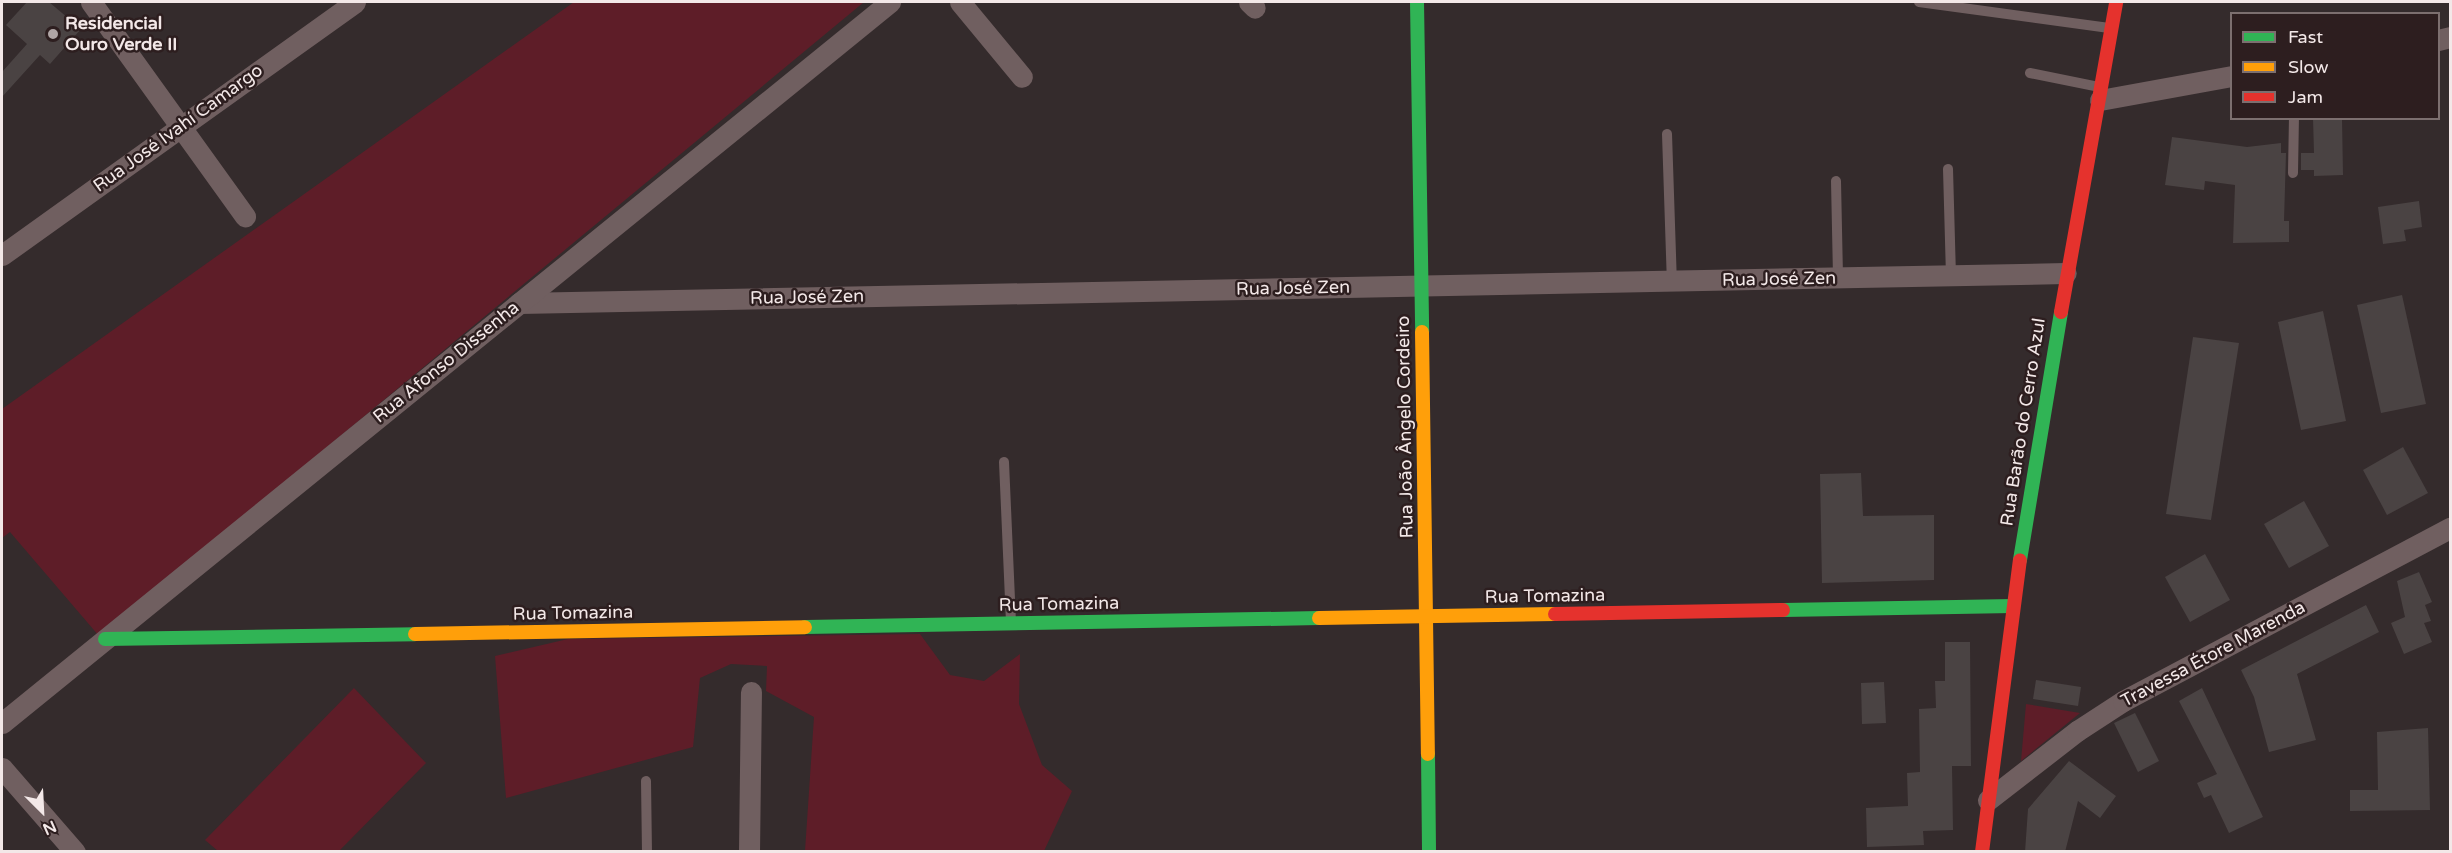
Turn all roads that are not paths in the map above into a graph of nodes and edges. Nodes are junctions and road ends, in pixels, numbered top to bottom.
1 (91, 2) edge
2 (355, 2) edge
3 (890, 2) edge
4 (960, 2) edge
5 (1417, 2) edge
6 (1919, 2) edge
7 (2116, 2) edge
8 (2112, 28) junction
9 (2030, 73) dead end
10 (2230, 76) edge
11 (1022, 77) dead end
12 (2101, 94) junction
13 (2294, 120) edge
14 (181, 126) junction
15 (1667, 134) dead end
16 (1948, 169) dead end
17 (2293, 172) dead end
18 (1836, 182) dead end
19 (245, 216) dead end
20 (2, 255) edge
21 (2067, 273) junction
22 (1951, 276) junction
23 (1838, 278) junction
24 (1672, 281) junction
25 (1421, 286) junction
26 (519, 303) junction
27 (1004, 462) dead end
28 (2451, 528) edge
29 (2013, 606) junction
30 (1426, 616) junction
31 (1011, 623) junction
32 (105, 639) junction
33 (751, 692) dead end
34 (2, 723) edge
35 (2, 768) edge
36 (646, 781) dead end
37 (1988, 800) junction
38 (75, 852) edge
39 (647, 852) edge
40 (749, 852) edge
41 (1429, 852) edge
42 (1982, 852) edge

1 - 14 street
2 - 14 street, Rua José Ivahí Camargo
3 - 26 street, Rua Afonso Dissenha
4 - 11 street
5 - 25 street, Rua João Ângelo Cordeiro
6 - 8 lane
7 - 8 street, Rua Barão do Cerro Azul
8 - 12 street, Rua Barão do Cerro Azul
9 - 12 lane
10 - 12 street
12 - 21 street, Rua Barão do Cerro Azul
13 - 17 lane
14 - 19 street
14 - 20 street, Rua José Ivahí Camargo
15 - 24 lane
16 - 22 lane
18 - 23 lane
21 - 22 street, Rua José Zen
21 - 29 street, Rua Barão do Cerro Azul
22 - 23 street, Rua José Zen
23 - 24 street, Rua José Zen
24 - 25 street, Rua José Zen
25 - 26 street, Rua José Zen
25 - 30 street, Rua João Ângelo Cordeiro
26 - 32 street, Rua Afonso Dissenha
27 - 31 lane
28 - 37 street, Travessa Étore Marenda
29 - 30 street, Rua Tomazina
29 - 37 street, Rua Barão do Cerro Azul
30 - 31 street, Rua Tomazina
30 - 41 street, Rua João Ângelo Cordeiro
31 - 32 street, Rua Tomazina
32 - 34 street, Rua Afonso Dissenha
33 - 40 street
35 - 38 street
36 - 39 lane
37 - 42 street, Rua Barão do Cerro Azul

